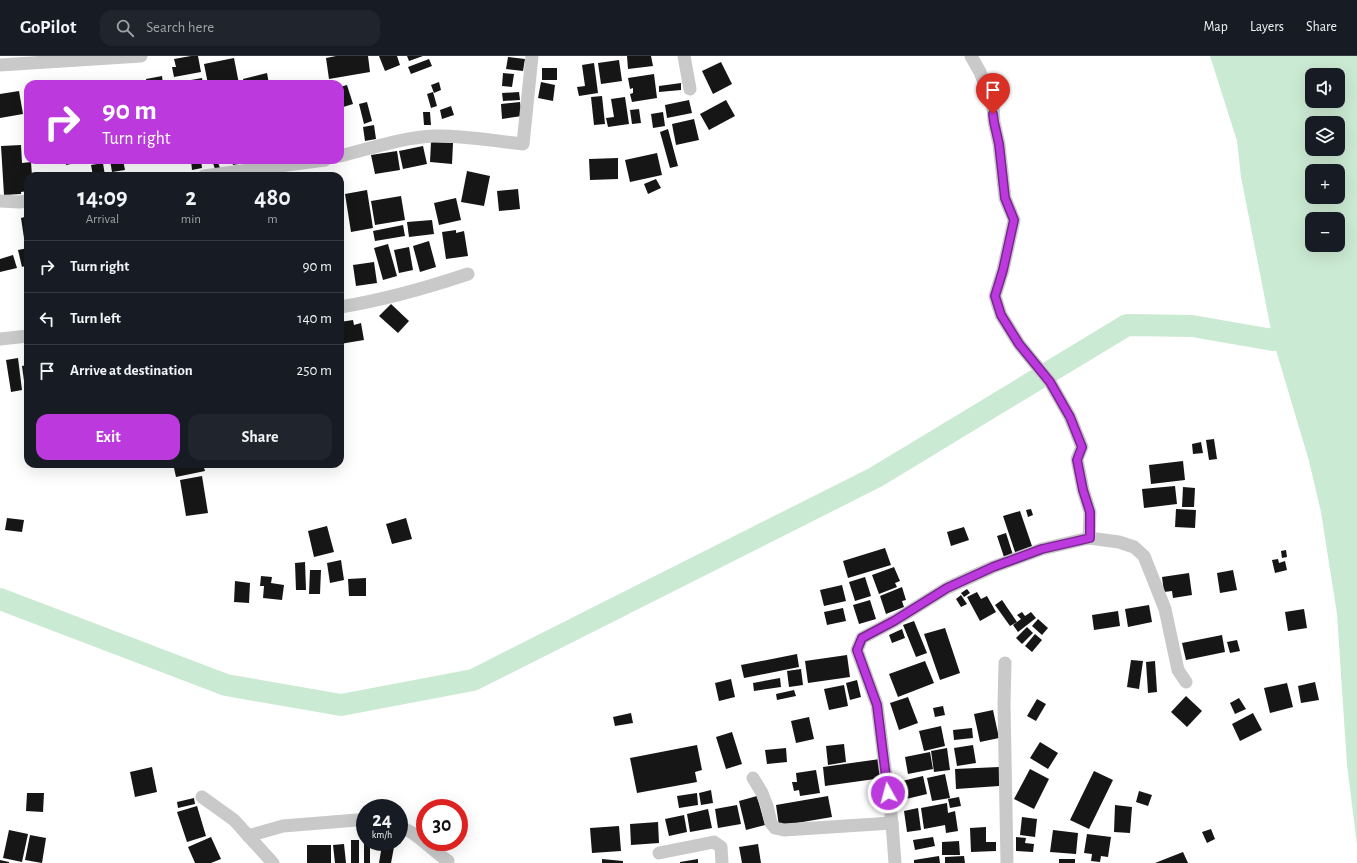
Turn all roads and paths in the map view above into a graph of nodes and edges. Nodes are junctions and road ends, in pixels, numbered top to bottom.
1 (141, 56) edge
2 (532, 56) edge
3 (684, 56) edge
4 (971, 56) edge
5 (0, 65) edge
6 (690, 89) dead end
7 (344, 155) edge
8 (295, 164) edge
9 (234, 172) edge
10 (0, 201) edge
11 (24, 201) edge
12 (468, 274) dead end
13 (344, 306) edge
14 (24, 336) edge
15 (0, 339) edge
16 (1090, 538) junction
17 (1005, 663) dead end
18 (1186, 682) dead end
19 (753, 778) dead end
20 (202, 797) dead end
21 (356, 820) edge
22 (892, 823) junction
23 (408, 831) edge
24 (248, 836) junction
25 (658, 853) dead end
26 (448, 861) dead end
27 (274, 863) edge
28 (722, 863) edge
29 (895, 863) edge
30 (1007, 863) edge

1 - 5 street
2 - 7 street
3 - 6 street
4 - 16 street
8 - 9 street
10 - 11 street
12 - 13 street
14 - 15 street
16 - 18 street
16 - 22 street
17 - 30 street
19 - 22 street
20 - 24 street
21 - 24 street
22 - 29 street
23 - 26 street
24 - 27 street
25 - 28 street

